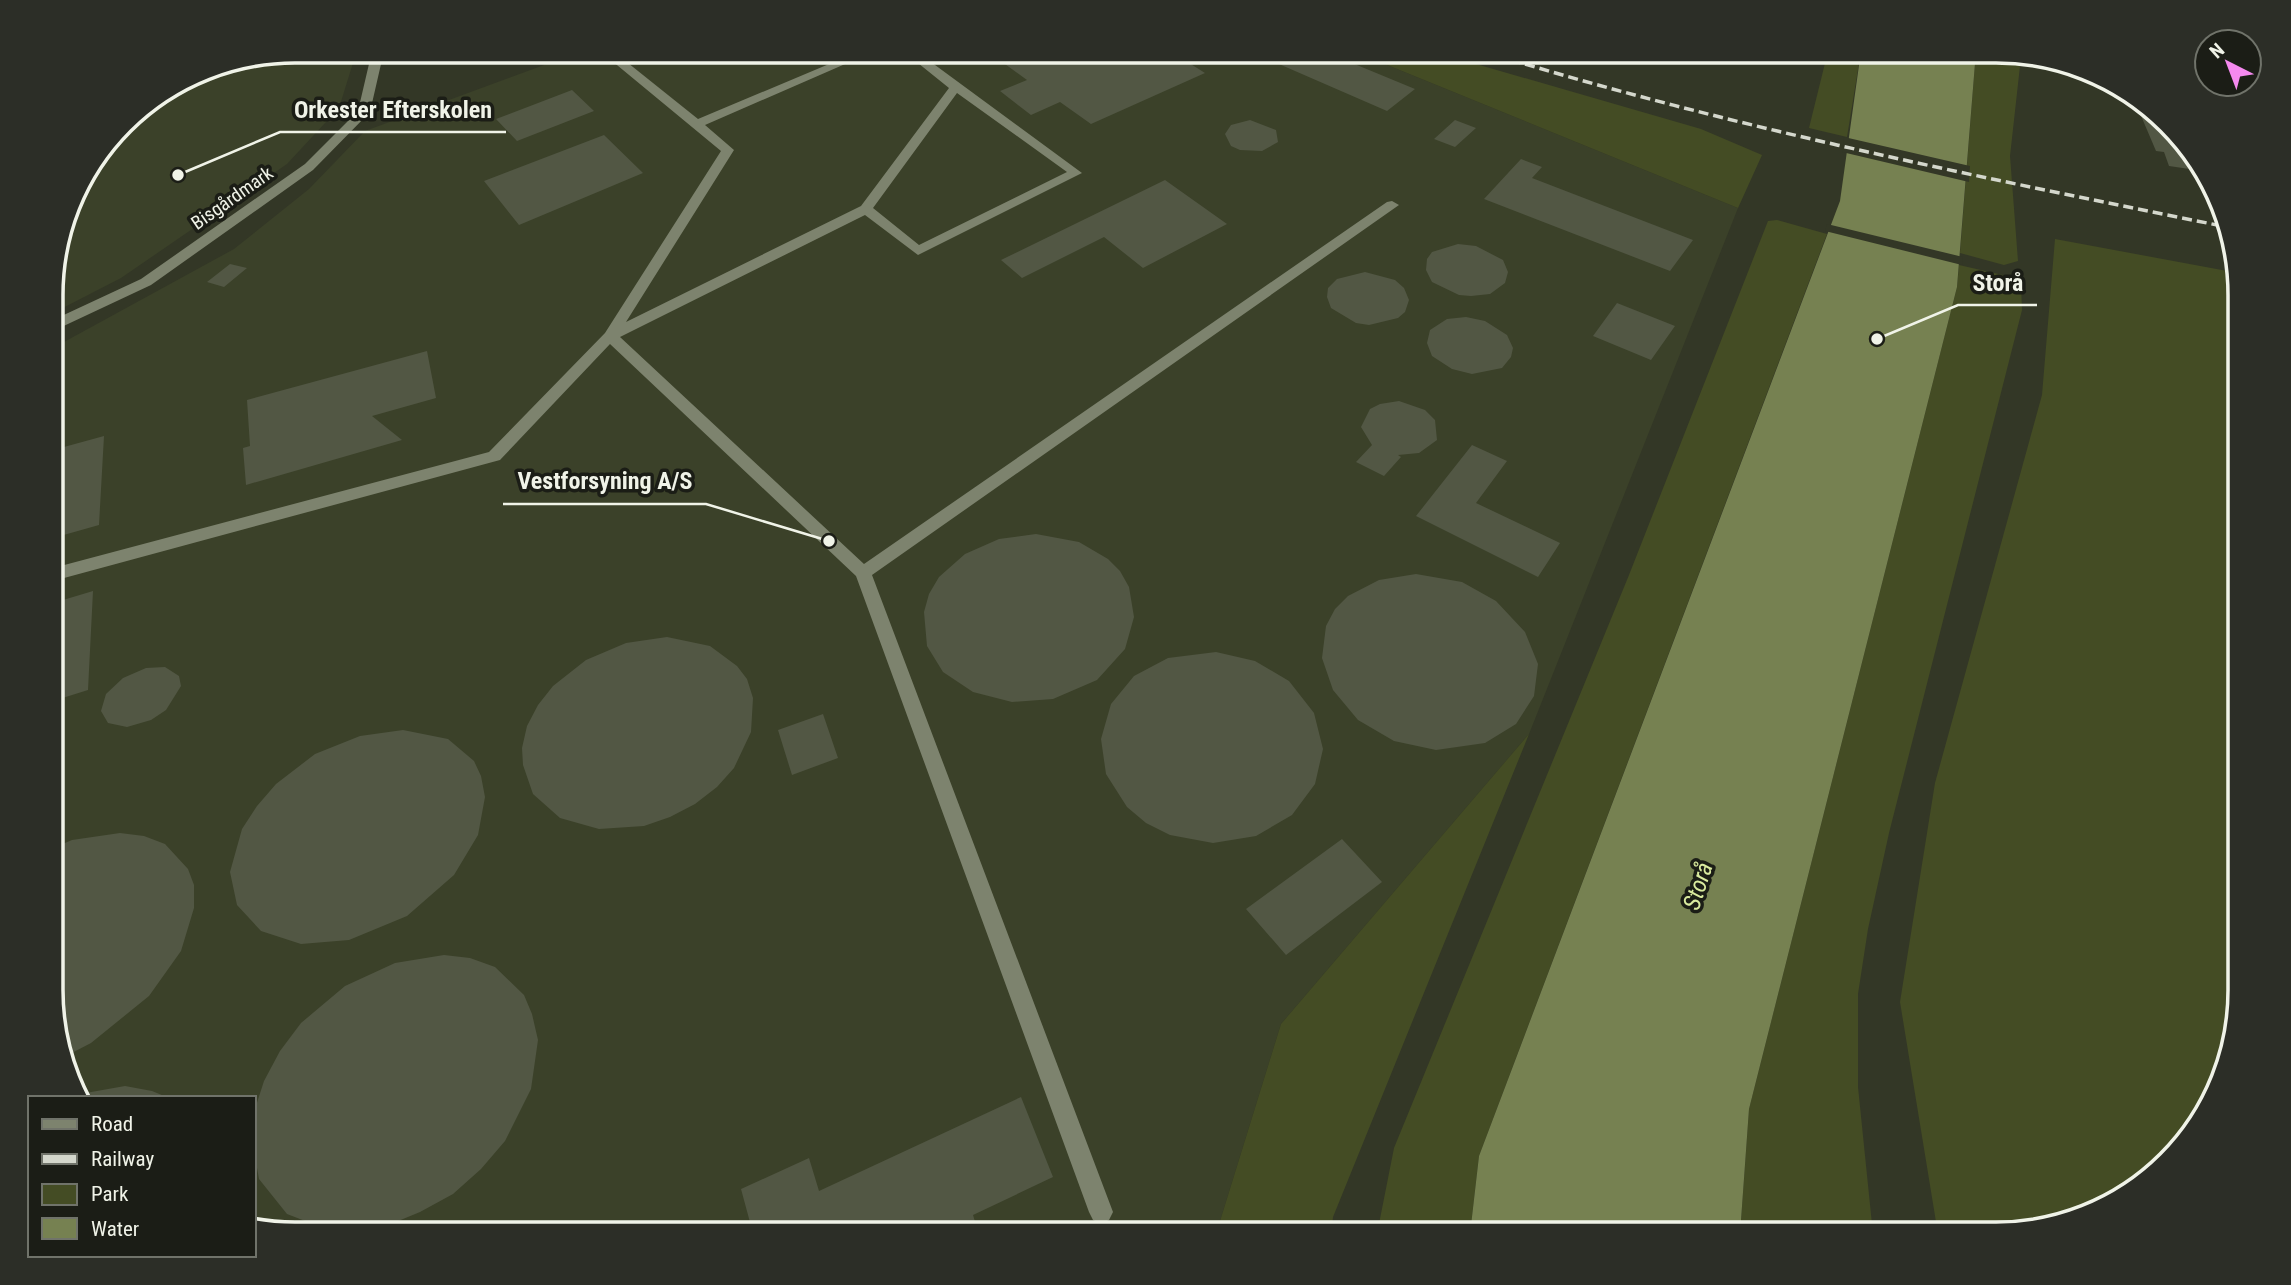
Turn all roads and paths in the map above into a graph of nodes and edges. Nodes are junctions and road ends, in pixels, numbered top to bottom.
1 (376, 63) edge
2 (621, 63) edge
3 (841, 63) edge
4 (925, 63) edge
5 (956, 87) junction
6 (697, 124) junction
7 (1392, 205) dead end
8 (866, 209) junction
9 (63, 321) edge
10 (610, 336) junction
11 (63, 572) edge
12 (863, 573) junction
13 (1101, 1212) dead end

1 - 9 lane, Bisgårdmark
2 - 6 lane
3 - 6 lane
4 - 5 lane
5 - 8 lane
5 - 8 lane
6 - 10 lane
7 - 12 lane
8 - 10 lane
10 - 11 lane
10 - 12 lane
12 - 13 lane

